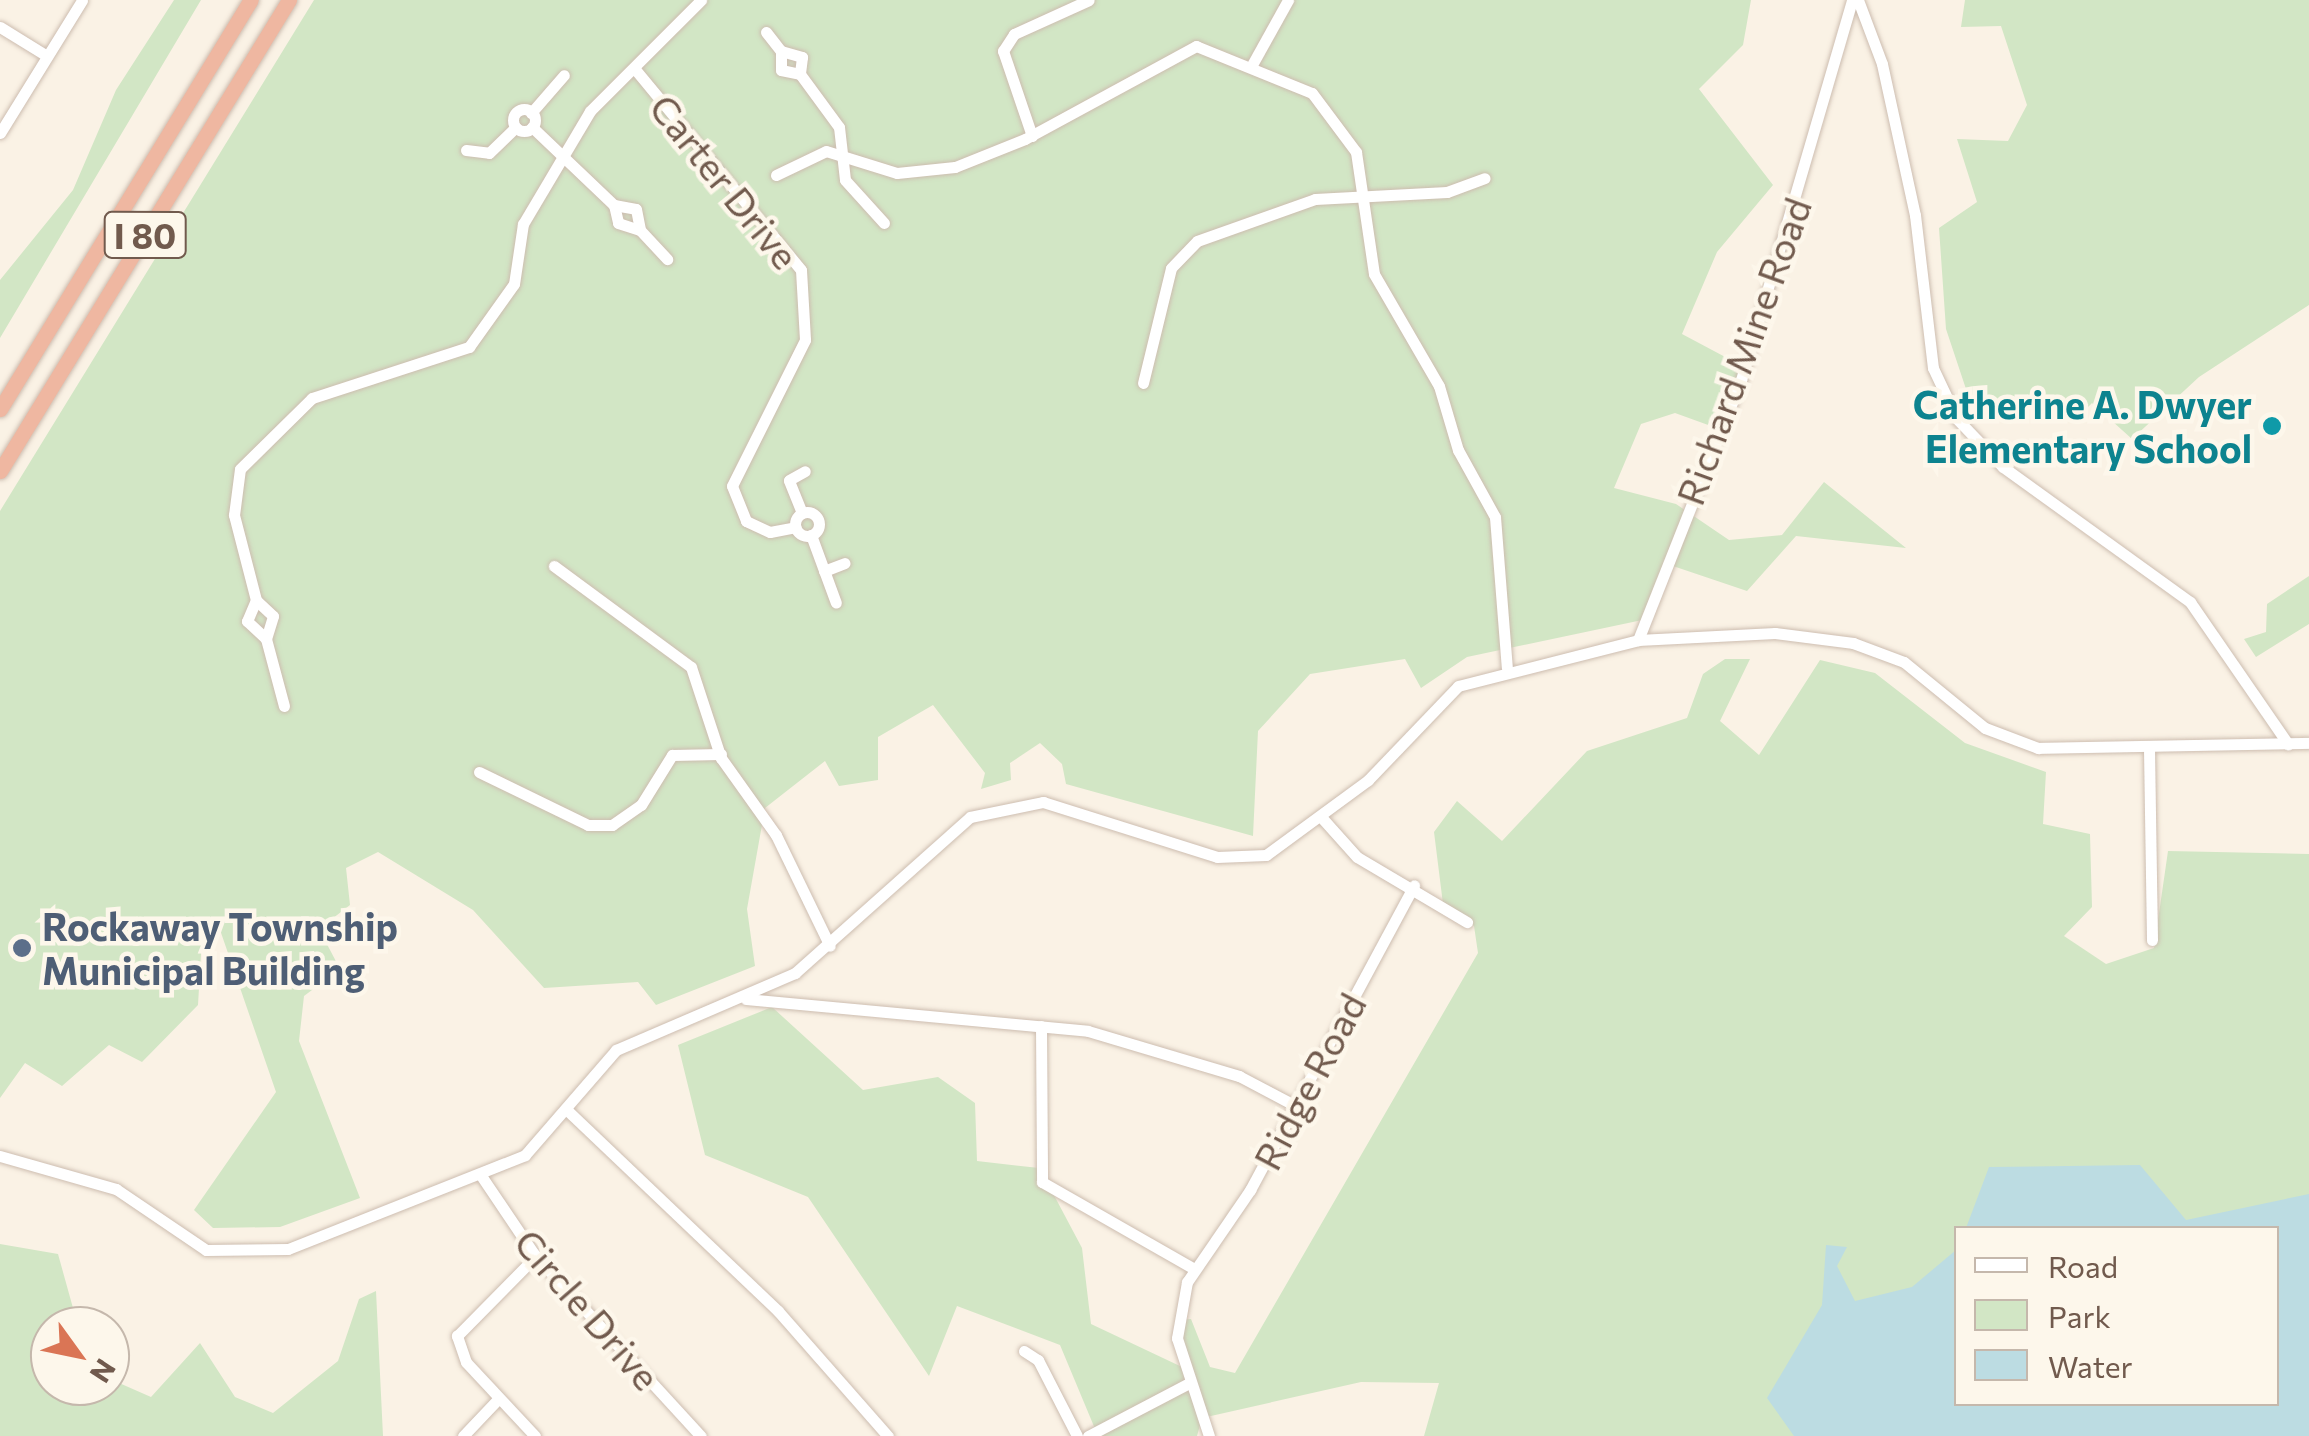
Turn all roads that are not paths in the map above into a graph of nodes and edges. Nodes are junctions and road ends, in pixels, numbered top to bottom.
1 (82, 0) edge
2 (251, 0) edge
3 (289, 0) edge
4 (701, 0) edge
5 (1089, 0) edge
6 (1288, 0) edge
7 (1855, 0) edge
8 (0, 27) edge
9 (766, 32) dead end
10 (781, 52) junction
11 (47, 56) junction
12 (1252, 64) junction
13 (634, 68) junction
14 (800, 74) junction
15 (564, 75) dead end
16 (531, 113) junction
17 (532, 127) junction
18 (516, 128) junction
19 (0, 132) edge
20 (1032, 136) junction
21 (466, 150) dead end
22 (839, 155) junction
23 (564, 161) junction
24 (776, 175) dead end
25 (1485, 178) dead end
26 (1362, 195) junction
27 (614, 205) junction
28 (884, 223) dead end
29 (640, 230) junction
30 (667, 259) dead end
31 (1144, 383) dead end
32 (0, 409) edge
33 (0, 470) edge
34 (806, 470) dead end
35 (802, 513) junction
36 (796, 527) junction
37 (811, 535) junction
38 (845, 564) dead end
39 (554, 566) dead end
40 (824, 571) junction
41 (256, 600) junction
42 (836, 603) dead end
43 (266, 639) junction
44 (1638, 640) junction
45 (1507, 668) junction
46 (284, 706) dead end
47 (2309, 743) edge
48 (2288, 744) junction
49 (2149, 749) junction
50 (720, 754) junction
51 (479, 772) dead end
52 (1322, 818) junction
53 (1414, 885) junction
54 (1467, 922) dead end
55 (2152, 940) dead end
56 (830, 946) junction
57 (742, 998) junction
58 (1041, 1026) junction
59 (1296, 1106) junction
60 (568, 1110) junction
61 (0, 1156) edge
62 (482, 1177) junction
63 (536, 1256) junction
64 (1193, 1268) junction
65 (1024, 1352) dead end
66 (1189, 1383) junction
67 (498, 1400) junction
68 (463, 1436) edge
69 (535, 1436) edge
70 (701, 1436) edge
71 (888, 1436) edge
72 (1077, 1436) edge
73 (1088, 1436) edge
74 (1209, 1436) edge

1 - 11 street
2 - 32 highway, I 80
3 - 33 highway, I 80
4 - 13 street
5 - 20 street
6 - 12 street
7 - 44 street, Richard Mine Road
7 - 48 street
8 - 11 street
9 - 10 street
10 - 14 street
10 - 14 street
11 - 19 street
12 - 20 street
12 - 26 street
13 - 23 street
13 - 36 street, Carter Drive
14 - 22 street
15 - 16 street
16 - 17 street
16 - 18 street
17 - 18 street
17 - 23 street
18 - 21 street
20 - 22 street
22 - 24 street
22 - 28 street
23 - 27 street
23 - 41 street
25 - 26 street
26 - 31 street
26 - 45 street
27 - 29 street
27 - 29 street
29 - 30 street
34 - 35 street
35 - 36 street
35 - 37 street
36 - 37 street
37 - 40 street
38 - 40 street
39 - 50 street
40 - 42 street
41 - 43 street
41 - 43 street
43 - 46 street
44 - 45 street
44 - 49 street
45 - 52 street
47 - 48 street
48 - 49 street
49 - 55 street
50 - 51 street
50 - 56 street
52 - 53 street
52 - 56 street
53 - 54 street
53 - 59 street, Ridge Road
56 - 57 street
57 - 58 street
57 - 60 street
58 - 59 street
58 - 64 street
59 - 64 street, Ridge Road
60 - 62 street
60 - 71 street
61 - 62 street
62 - 63 street, Circle Drive
63 - 67 street
63 - 70 street, Circle Drive
64 - 66 street, Ridge Road
65 - 72 street
66 - 73 street
66 - 74 street, Ridge Road
67 - 68 street
67 - 69 street

